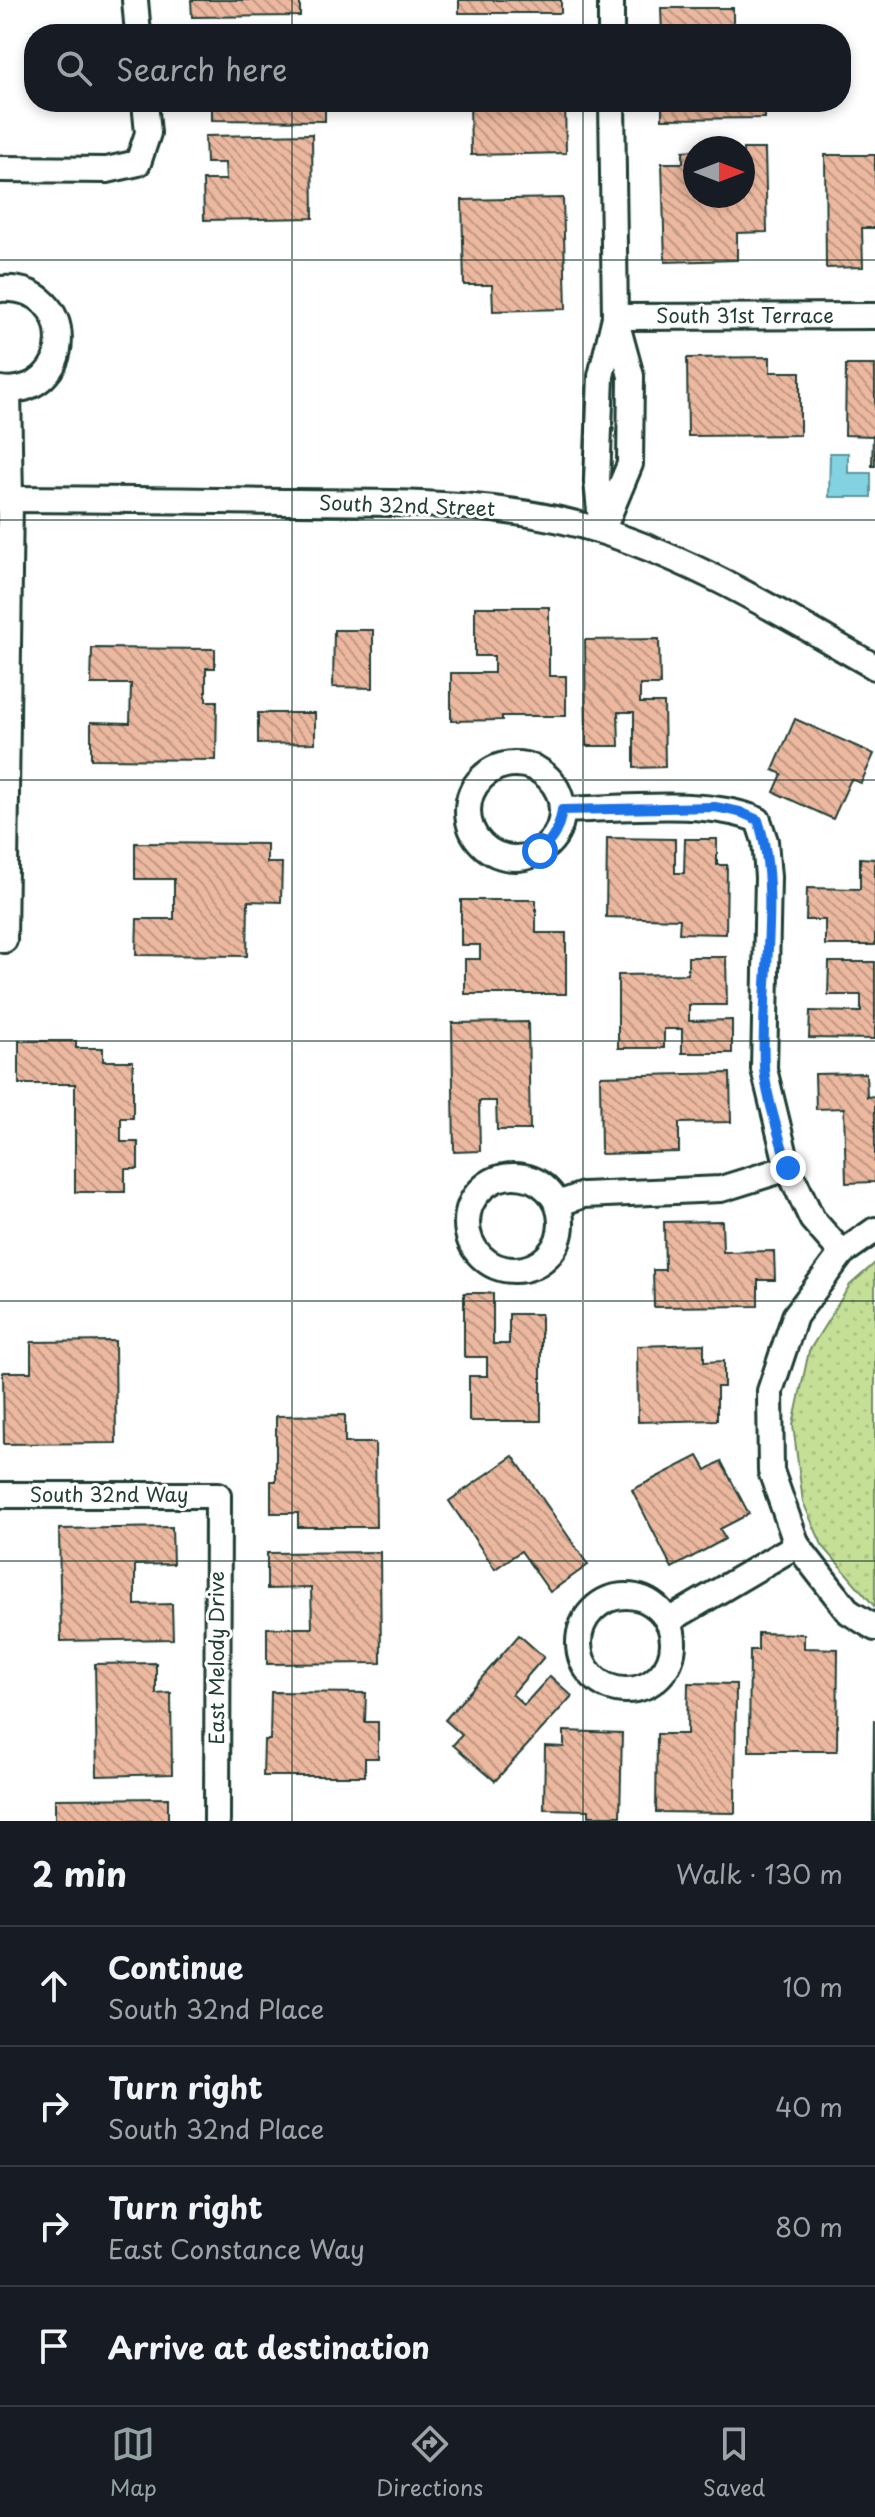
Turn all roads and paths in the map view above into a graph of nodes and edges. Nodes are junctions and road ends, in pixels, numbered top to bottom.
1 (135, 0) edge
2 (611, 0) edge
3 (137, 24) edge
4 (611, 24) edge
5 (146, 112) edge
6 (612, 112) edge
7 (0, 169) edge
8 (0, 289) edge
9 (875, 316) edge
10 (615, 317) junction
11 (4, 390) edge
12 (631, 406) junction
13 (600, 407) junction
14 (5, 499) edge
15 (602, 531) junction
16 (875, 667) edge
17 (562, 810) dead end
18 (4, 940) dead end
19 (788, 1168) junction
20 (558, 1204) dead end
21 (875, 1230) edge
22 (842, 1253) junction
23 (0, 1495) edge
24 (218, 1495) joint
25 (797, 1545) junction
26 (668, 1621) dead end
27 (875, 1628) edge
28 (217, 1821) edge

1 - 3 street
2 - 4 street
5 - 7 street
6 - 10 street
8 - 11 street
9 - 10 street, South 31st Terrace
10 - 12 street
10 - 13 street
11 - 14 street
12 - 13 street
12 - 15 street
13 - 15 street
14 - 15 street, South 32nd Street
14 - 18 street
15 - 16 street, South 32nd Street
17 - 19 street
19 - 20 street
19 - 22 street
21 - 22 street
22 - 25 street
23 - 24 street, South 32nd Way
24 - 28 street, East Melody Drive
25 - 26 street
25 - 27 street

